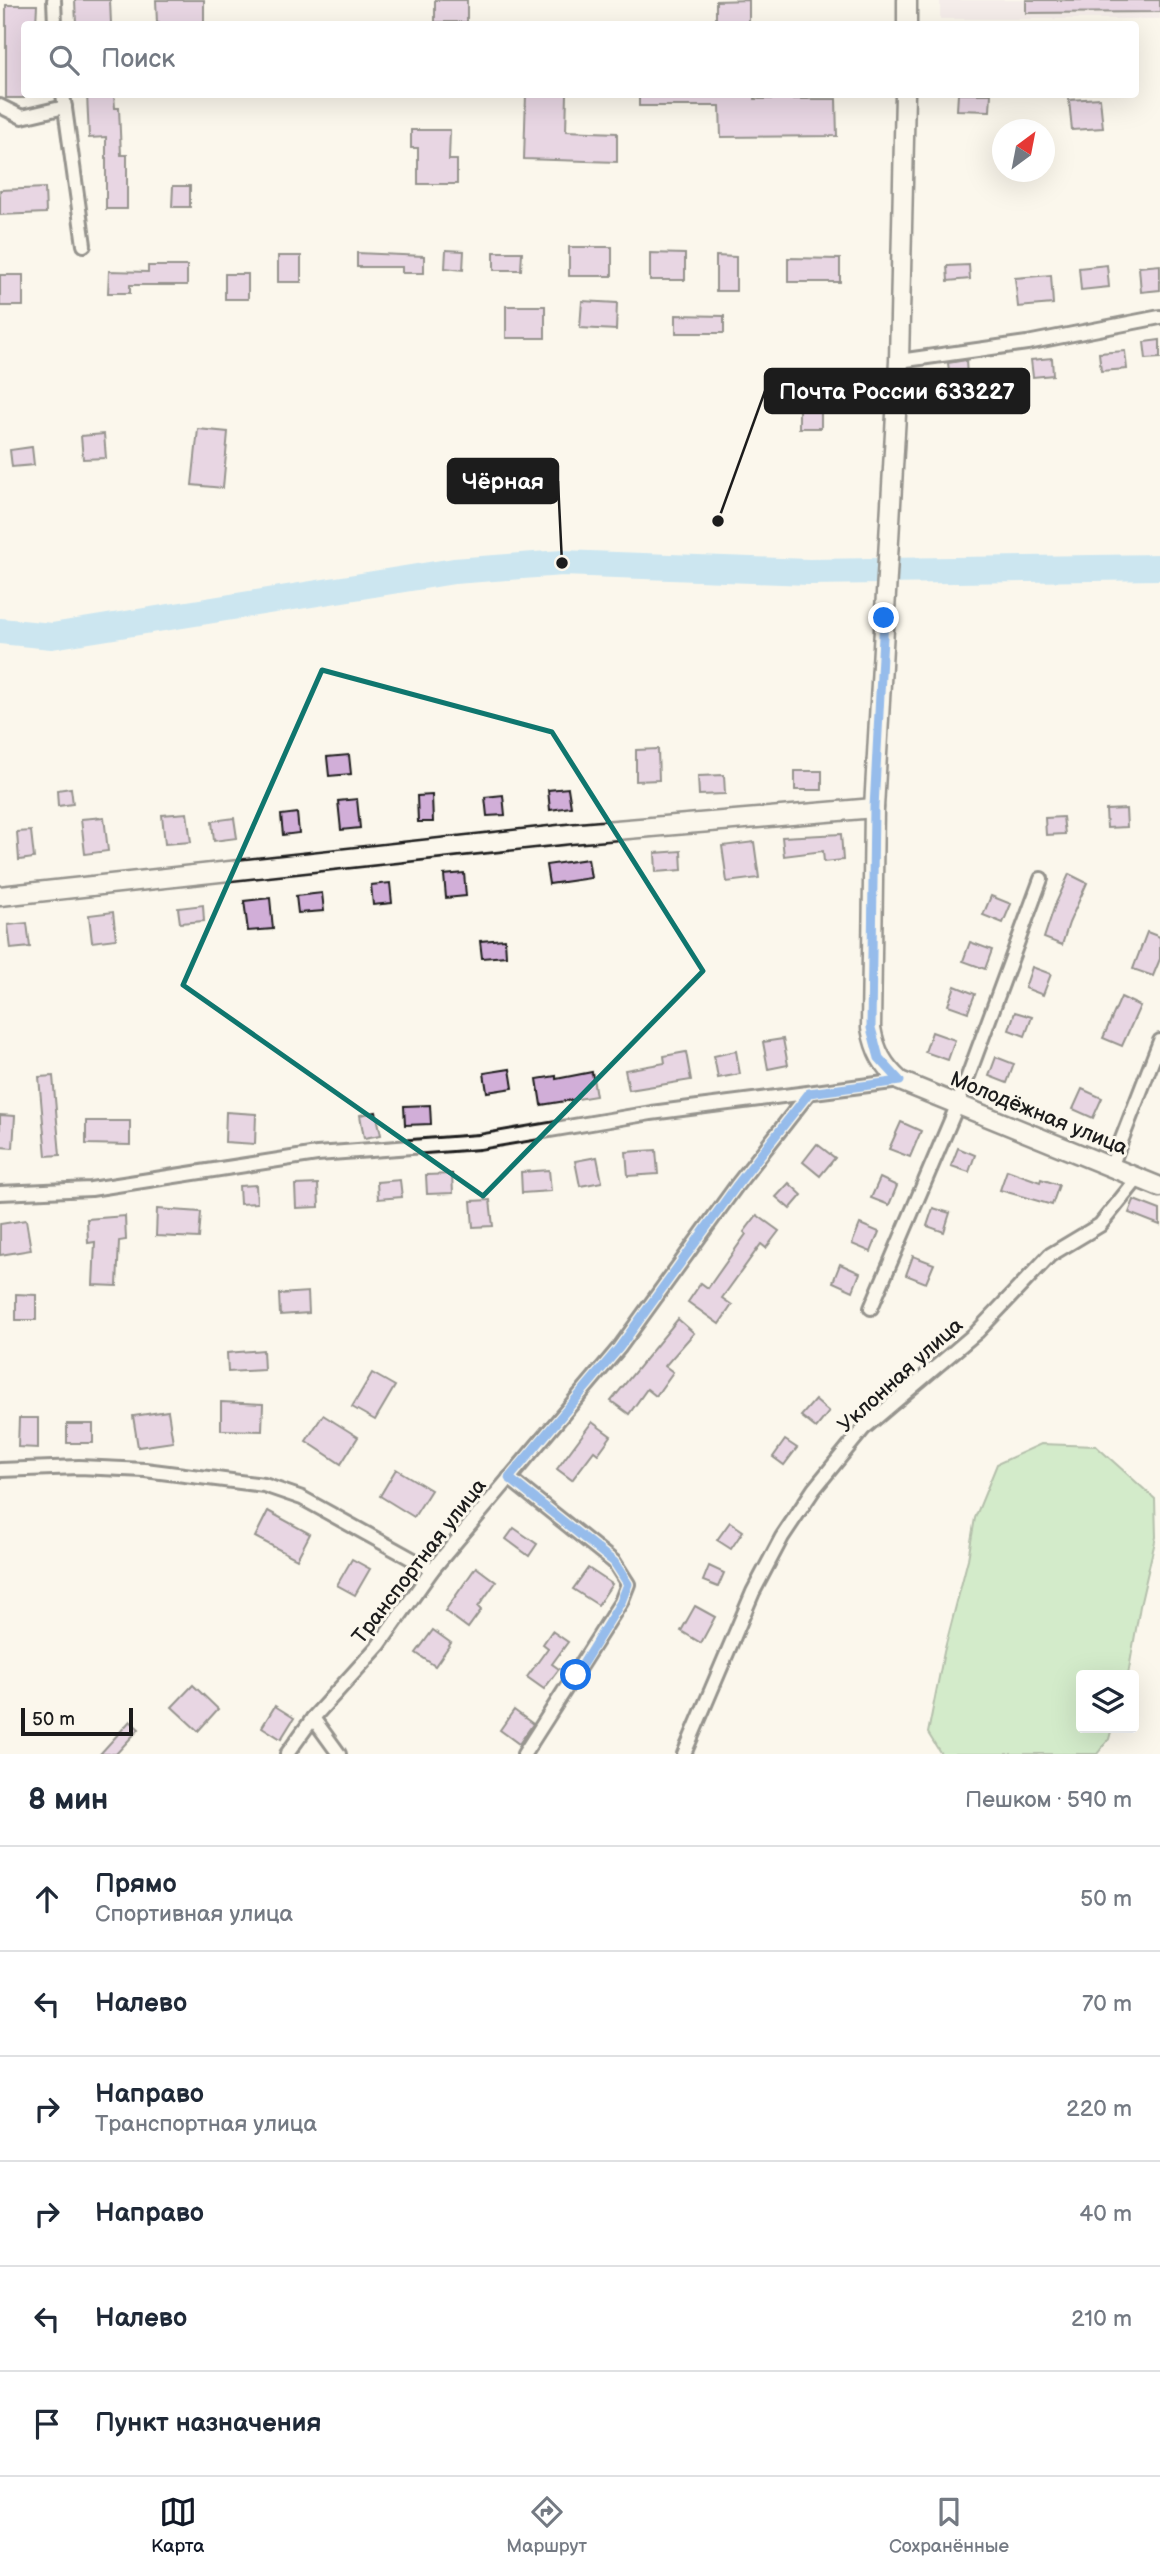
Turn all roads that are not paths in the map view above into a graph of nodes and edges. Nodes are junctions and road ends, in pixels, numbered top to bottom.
1 (54, 0) edge
2 (907, 0) edge
3 (55, 21) edge
4 (907, 21) edge
5 (905, 98) edge
6 (64, 101) edge
7 (0, 106) edge
8 (84, 245) dead end
9 (1160, 317) edge
10 (899, 361) junction
11 (874, 808) junction
12 (1041, 879) dead end
13 (0, 896) edge
14 (1160, 1041) edge
15 (900, 1081) junction
16 (809, 1093) junction
17 (957, 1106) junction
18 (1111, 1167) junction
19 (1138, 1178) junction
20 (1160, 1187) edge
21 (0, 1193) edge
22 (872, 1308) dead end
23 (0, 1470) edge
24 (509, 1478) junction
25 (432, 1570) junction
26 (313, 1718) junction
27 (287, 1754) edge
28 (340, 1754) edge
29 (524, 1754) edge
30 (684, 1754) edge

1 - 3 street
2 - 4 street
5 - 10 street
6 - 7 street
6 - 8 street
9 - 10 street
10 - 11 street
11 - 13 street
11 - 15 street
12 - 17 street
14 - 18 street
15 - 16 street
15 - 17 street, Молодёжная улица
16 - 21 street
16 - 24 street, Транспортная улица
17 - 18 street, Молодёжная улица
17 - 22 street
18 - 19 street, Молодёжная улица
19 - 20 street, Молодёжная улица
19 - 30 street, Уклонная улица
23 - 25 street
24 - 25 street, Транспортная улица
24 - 29 street
25 - 26 street, Транспортная улица
26 - 27 street, Транспортная улица
26 - 28 street

